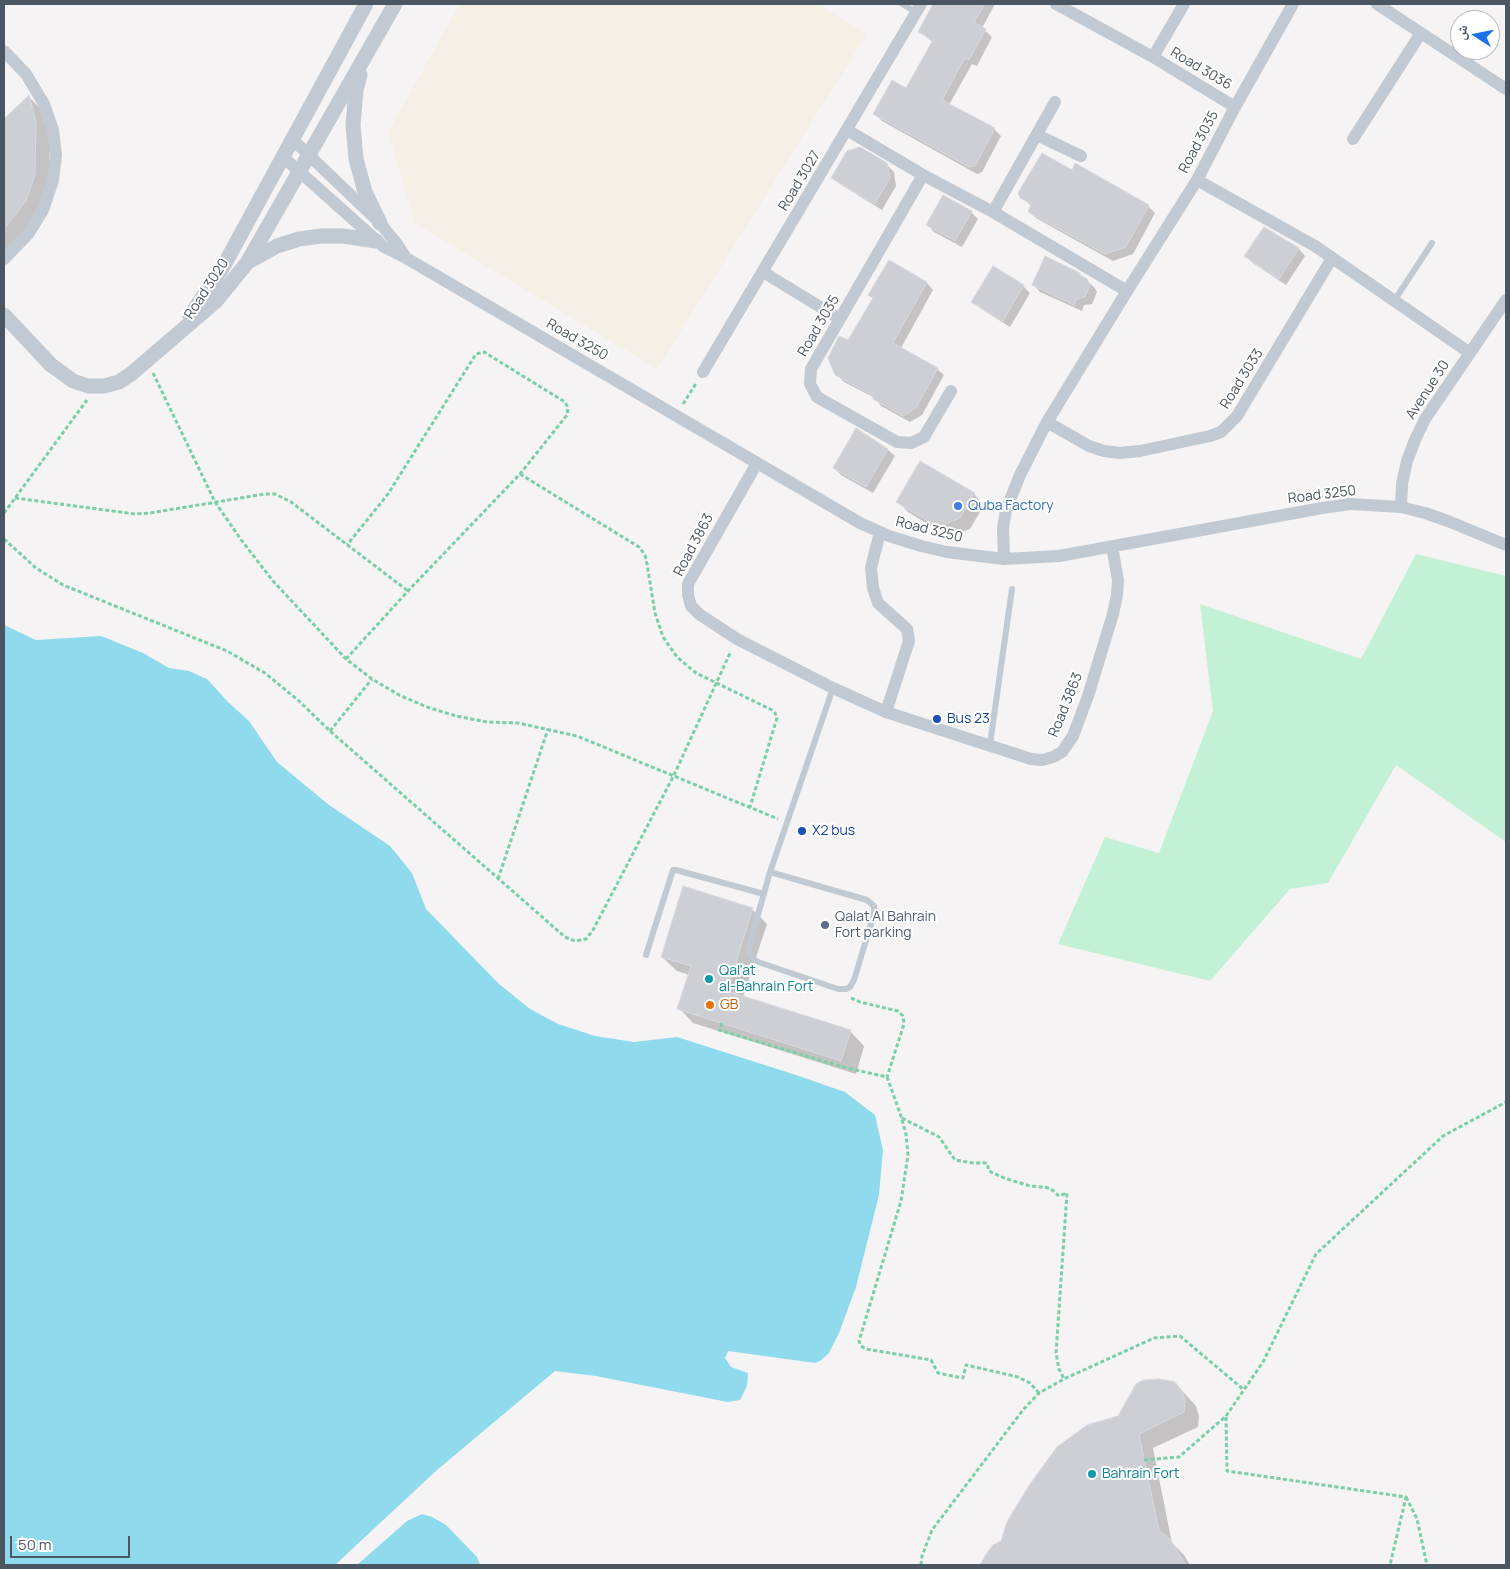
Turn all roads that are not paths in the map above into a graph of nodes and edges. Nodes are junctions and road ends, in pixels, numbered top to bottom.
1 (366, 4) edge
2 (395, 4) edge
3 (902, 4) edge
4 (1056, 4) edge
5 (1184, 4) edge
6 (1293, 4) edge
7 (1377, 4) edge
8 (919, 8) edge
9 (1421, 33) junction
10 (4, 51) edge
11 (364, 57) junction
12 (1153, 57) junction
13 (1506, 89) edge
14 (1055, 102) dead end
15 (1234, 107) junction
16 (848, 130) junction
17 (1037, 135) junction
18 (292, 139) junction
19 (1353, 140) dead end
20 (309, 155) junction
21 (282, 156) junction
22 (1081, 156) dead end
23 (299, 171) junction
24 (923, 175) junction
25 (1197, 180) junction
26 (993, 212) junction
27 (380, 223) junction
28 (376, 241) junction
29 (1432, 243) dead end
30 (406, 258) junction
31 (1332, 258) junction
32 (4, 259) edge
33 (246, 263) junction
34 (763, 272) junction
35 (1127, 291) junction
36 (1506, 300) edge
37 (1394, 301) junction
38 (4, 315) edge
39 (840, 319) junction
40 (179, 332) junction
41 (1470, 353) junction
42 (703, 372) road end
43 (951, 391) dead end
44 (1048, 422) junction
45 (757, 463) junction
46 (1401, 507) junction
47 (880, 532) junction
48 (1506, 545) edge
49 (1112, 547) junction
50 (1004, 558) junction
51 (1012, 589) dead end
52 (833, 688) junction
53 (886, 712) junction
54 (990, 744) junction
55 (770, 872) junction
56 (764, 894) junction
57 (646, 955) dead end

1 - 18 street, Road 3020
2 - 11 street, Road 3020
3 - 8 lane
4 - 12 street, Road 3036
5 - 12 street, Road 3036
6 - 15 street, Road 3035
7 - 9 street
8 - 16 street, Road 3027
9 - 13 street
9 - 19 street
10 - 32 street
11 - 20 street, Road 3020
11 - 27 street
12 - 15 street, Road 3036
14 - 17 street
15 - 25 street, Road 3035
16 - 24 street
16 - 34 street, Road 3027
17 - 22 street
17 - 26 street
18 - 20 street, Road 3250
18 - 21 street, Road 3020
20 - 23 street, Road 3020
20 - 27 street, Road 3250
21 - 23 street, Road 3250
21 - 40 street, Road 3020
23 - 28 street, Road 3250
23 - 33 street, Road 3020
24 - 26 street
24 - 39 street, Road 3035
25 - 31 street
25 - 35 street, Road 3035
26 - 35 street
27 - 30 street, Road 3250
28 - 30 street, Road 3250
28 - 33 street
29 - 37 lane
30 - 45 street, Road 3250
31 - 37 street
31 - 44 street, Road 3033
33 - 40 street, Road 3020
34 - 39 street
34 - 42 street, Road 3027
35 - 44 street, Road 3035
36 - 41 street, Avenue 30
37 - 41 street
38 - 40 street
39 - 43 street, Road 3035
41 - 46 street, Avenue 30
44 - 50 street, Road 3035
45 - 47 street, Road 3250
45 - 52 street, Road 3863
46 - 48 street, Road 3250
46 - 49 street, Road 3250
47 - 50 street, Road 3250
47 - 53 street
49 - 50 street, Road 3250
49 - 54 street, Road 3863
51 - 54 lane
52 - 53 street, Road 3863
52 - 55 lane
53 - 54 street, Road 3863
55 - 56 lane
55 - 56 lane
56 - 57 lane

